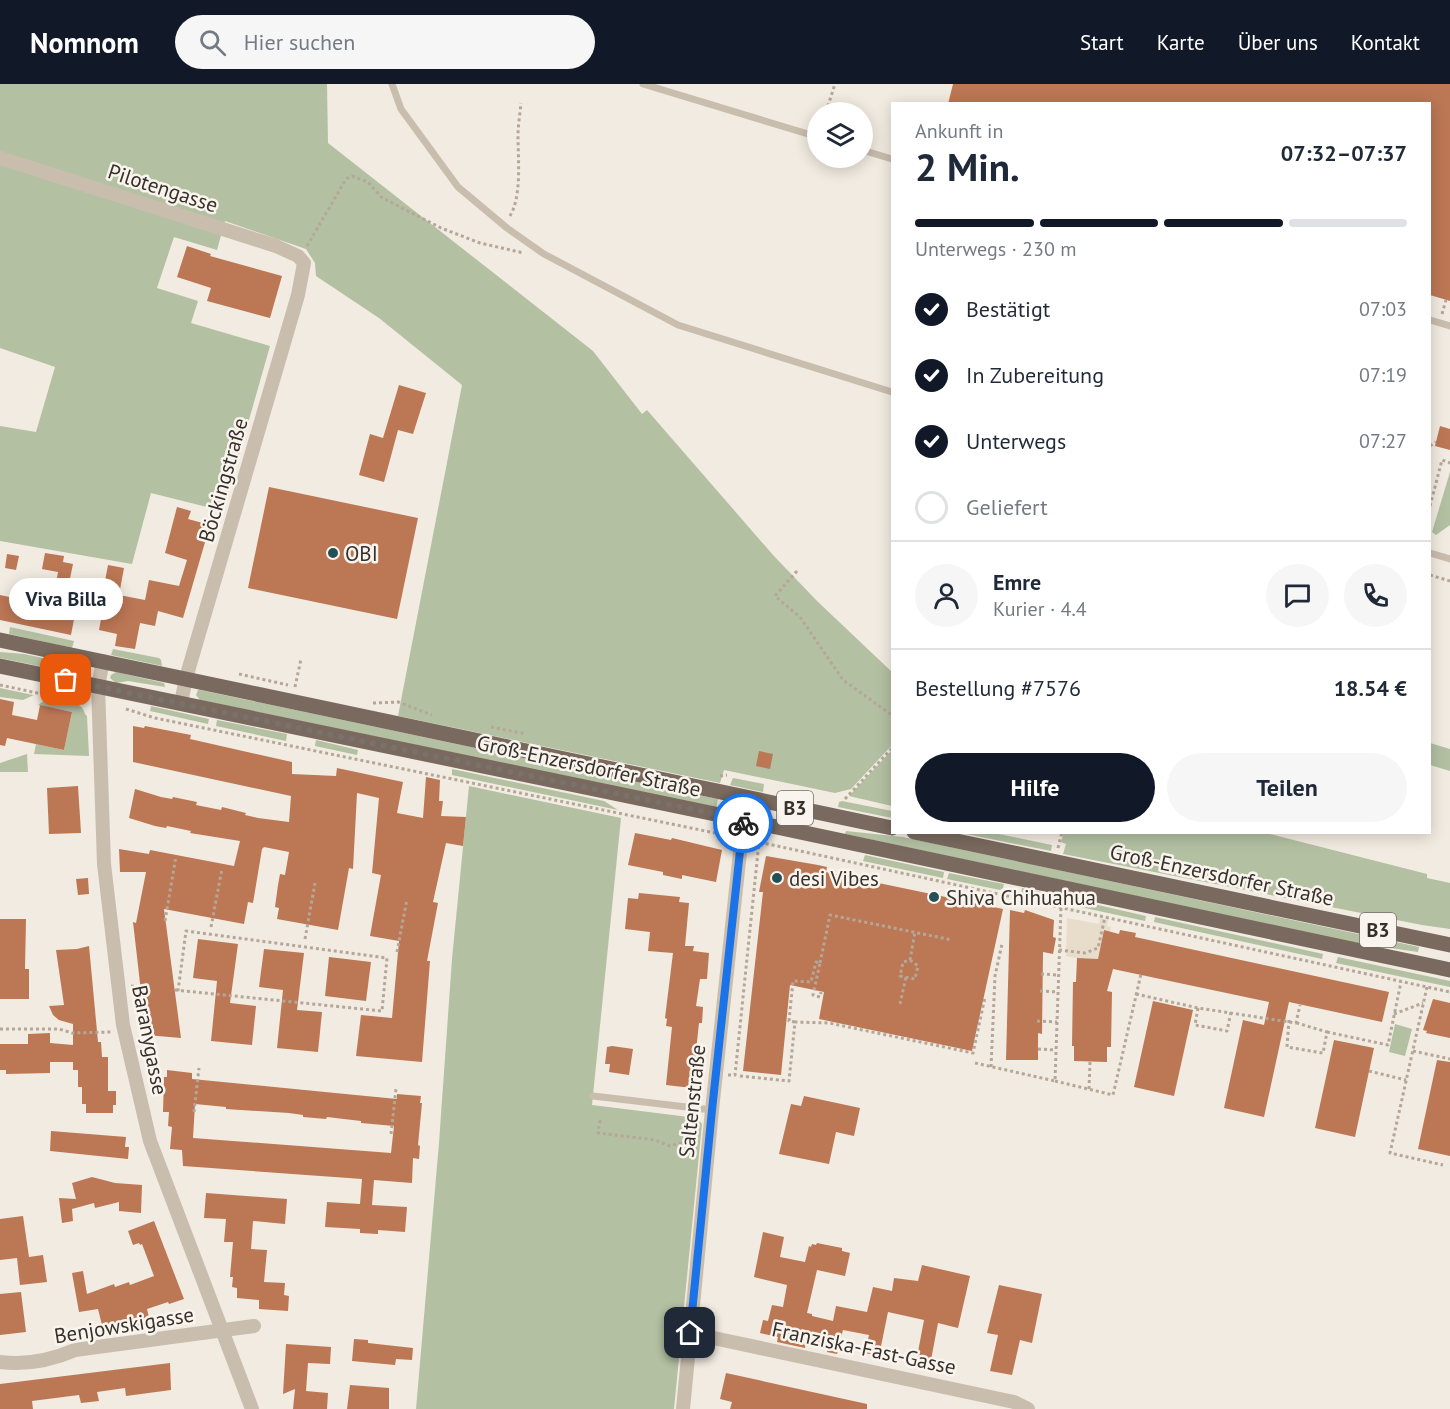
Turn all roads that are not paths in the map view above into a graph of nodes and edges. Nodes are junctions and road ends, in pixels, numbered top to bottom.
1 (392, 84) edge
2 (643, 84) edge
3 (807, 133) edge
4 (873, 153) edge
5 (0, 158) edge
6 (891, 159) edge
7 (301, 262) joint
8 (1431, 320) edge
9 (1450, 326) edge
10 (891, 392) edge
11 (1431, 553) edge
12 (1450, 559) edge
13 (0, 639) edge
14 (103, 661) junction
15 (0, 666) edge
16 (186, 678) junction
17 (98, 686) junction
18 (181, 703) junction
19 (746, 797) junction
20 (744, 820) junction
21 (891, 828) edge
22 (923, 834) edge
23 (1450, 945) edge
24 (1450, 970) edge
25 (593, 1096) dead end
26 (712, 1110) junction
27 (254, 1326) dead end
28 (223, 1330) junction
29 (690, 1333) junction
30 (0, 1362) edge
31 (252, 1409) edge
32 (683, 1409) edge
33 (1028, 1409) edge

1 - 10 lane
2 - 3 lane
4 - 6 lane
5 - 7 street, Pilotengasse
7 - 16 street, Böckingstraße
8 - 9 lane
11 - 12 lane
13 - 14 main road, Groß-Enzersdorfer Straße / B3
14 - 16 main road, Groß-Enzersdorfer Straße / B3
14 - 17 street, Baranygasse
15 - 17 main road, Groß-Enzersdorfer Straße / B3
16 - 18 street, Böckingstraße
16 - 19 main road, Groß-Enzersdorfer Straße / B3
17 - 18 main road, Groß-Enzersdorfer Straße / B3
17 - 28 street, Baranygasse
18 - 20 main road, Groß-Enzersdorfer Straße / B3
19 - 20 street, Saltenstraße
19 - 21 main road, Groß-Enzersdorfer Straße / B3
20 - 24 main road, Groß-Enzersdorfer Straße / B3
20 - 26 street, Saltenstraße
22 - 23 main road, Groß-Enzersdorfer Straße / B3
25 - 26 lane
26 - 29 street, Saltenstraße
27 - 28 street, Benjowskigasse
28 - 30 street, Benjowskigasse
28 - 31 street, Baranygasse
29 - 32 street, Saltenstraße
29 - 33 street, Franziska-Fast-Gasse

